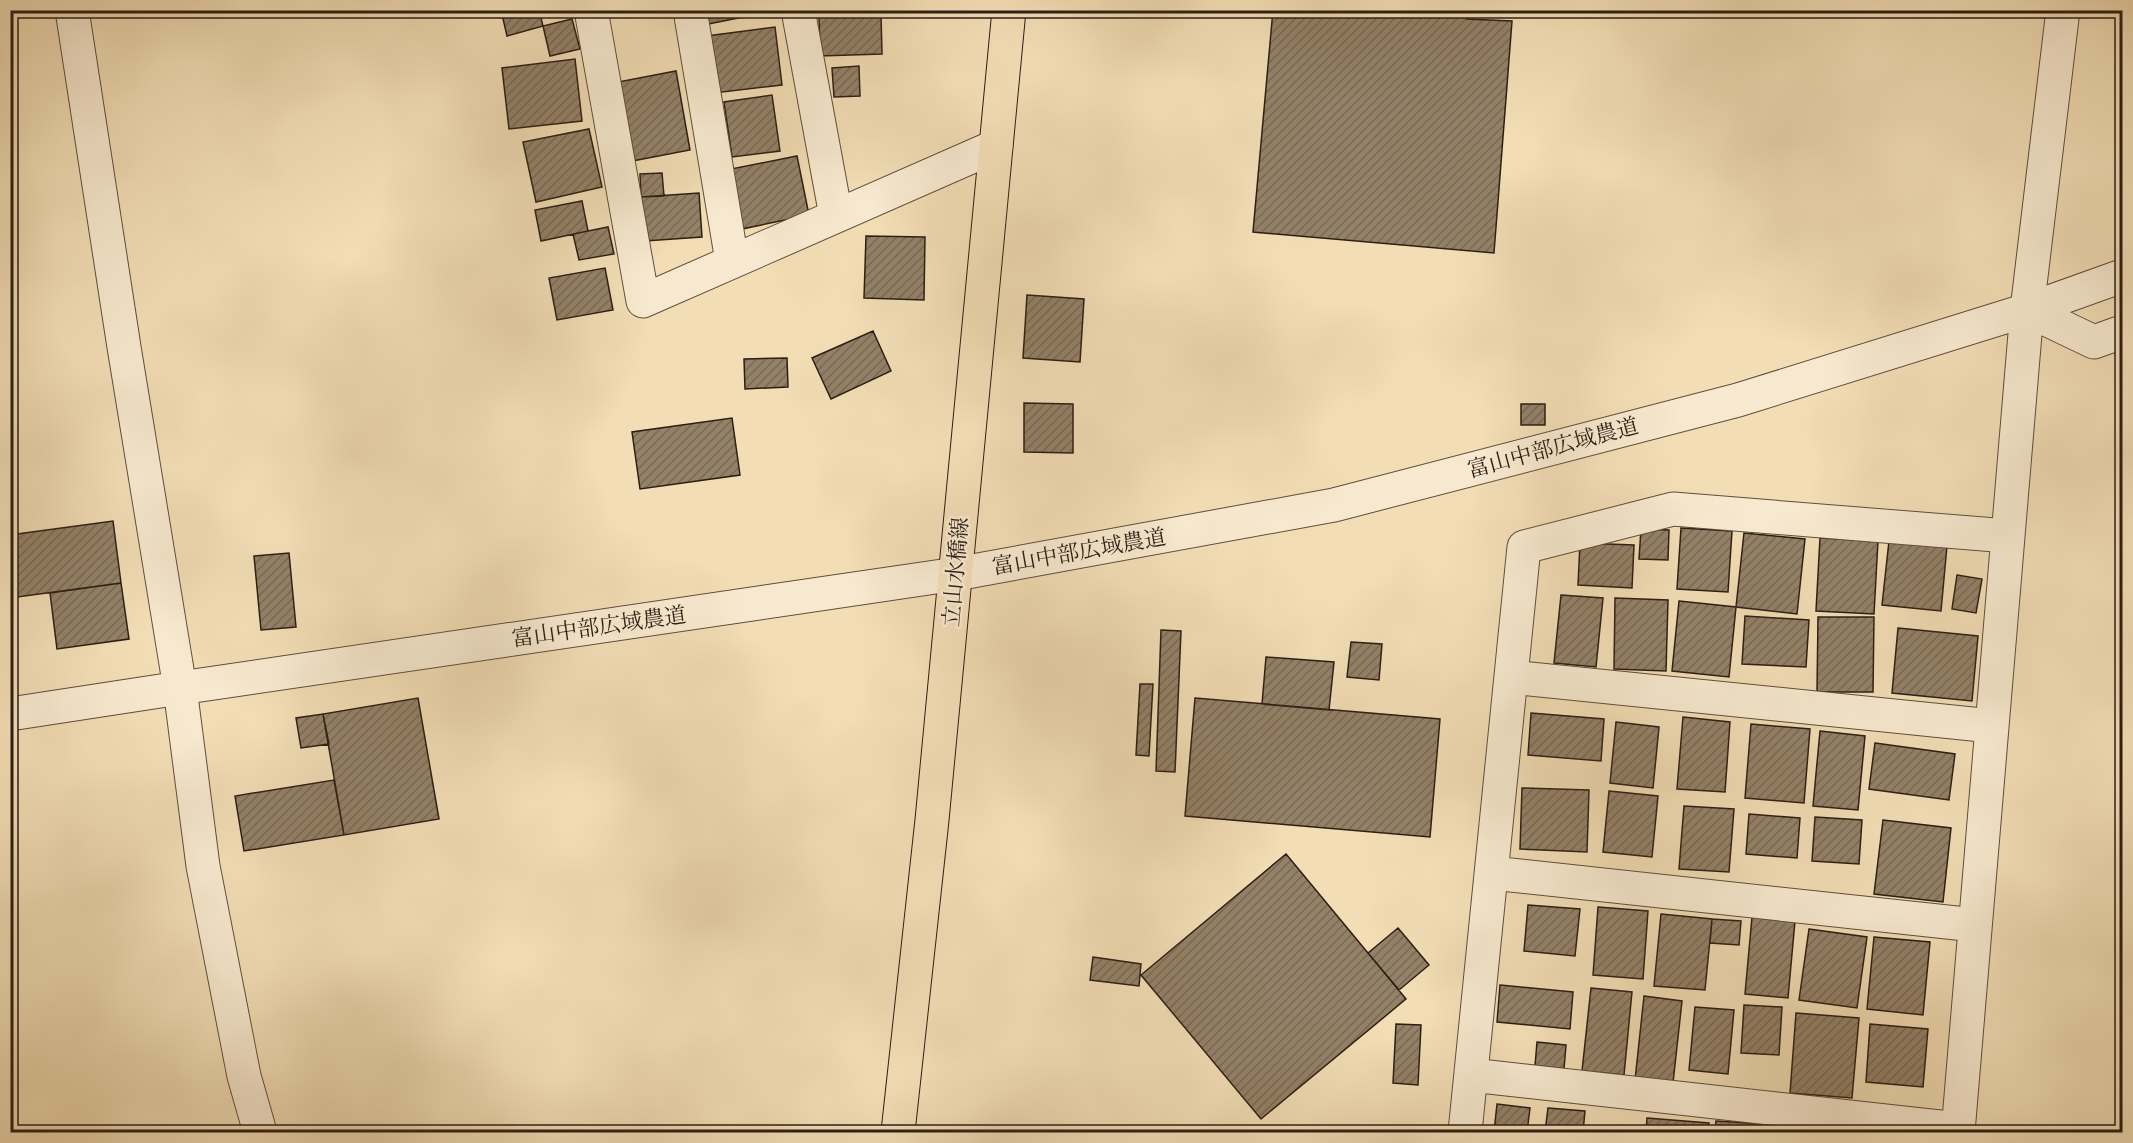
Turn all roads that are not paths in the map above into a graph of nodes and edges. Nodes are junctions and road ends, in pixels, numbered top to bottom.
1 (72, 10) edge
2 (591, 10) edge
3 (690, 10) edge
4 (798, 10) edge
5 (1009, 10) edge
6 (2063, 10) edge
7 (996, 146) junction
8 (836, 216) junction
9 (732, 261) junction
10 (2122, 276) edge
11 (2027, 310) junction
12 (2122, 332) edge
13 (2008, 536) junction
14 (956, 574) junction
15 (1511, 677) junction
16 (180, 688) junction
17 (10, 714) edge
18 (1992, 726) junction
19 (1491, 873) junction
20 (1975, 925) junction
21 (1471, 1075) junction
22 (1958, 1131) edge
23 (260, 1132) edge
24 (898, 1132) edge
25 (1466, 1132) edge

1 - 16 street
2 - 9 street
3 - 9 street
4 - 8 street
5 - 7 main road, 立山水橋線
6 - 11 street
7 - 8 street
7 - 14 main road, 立山水橋線
8 - 9 street
10 - 11 street, 富山中部広域農道
11 - 12 street
11 - 13 street
11 - 14 street, 富山中部広域農道
13 - 15 street
13 - 18 street
14 - 16 street, 富山中部広域農道
14 - 24 main road, 立山水橋線
15 - 18 street
15 - 19 street
16 - 17 street, 富山中部広域農道
16 - 23 street
18 - 20 street
19 - 20 street
19 - 21 street
20 - 22 street
21 - 22 street
21 - 25 street

